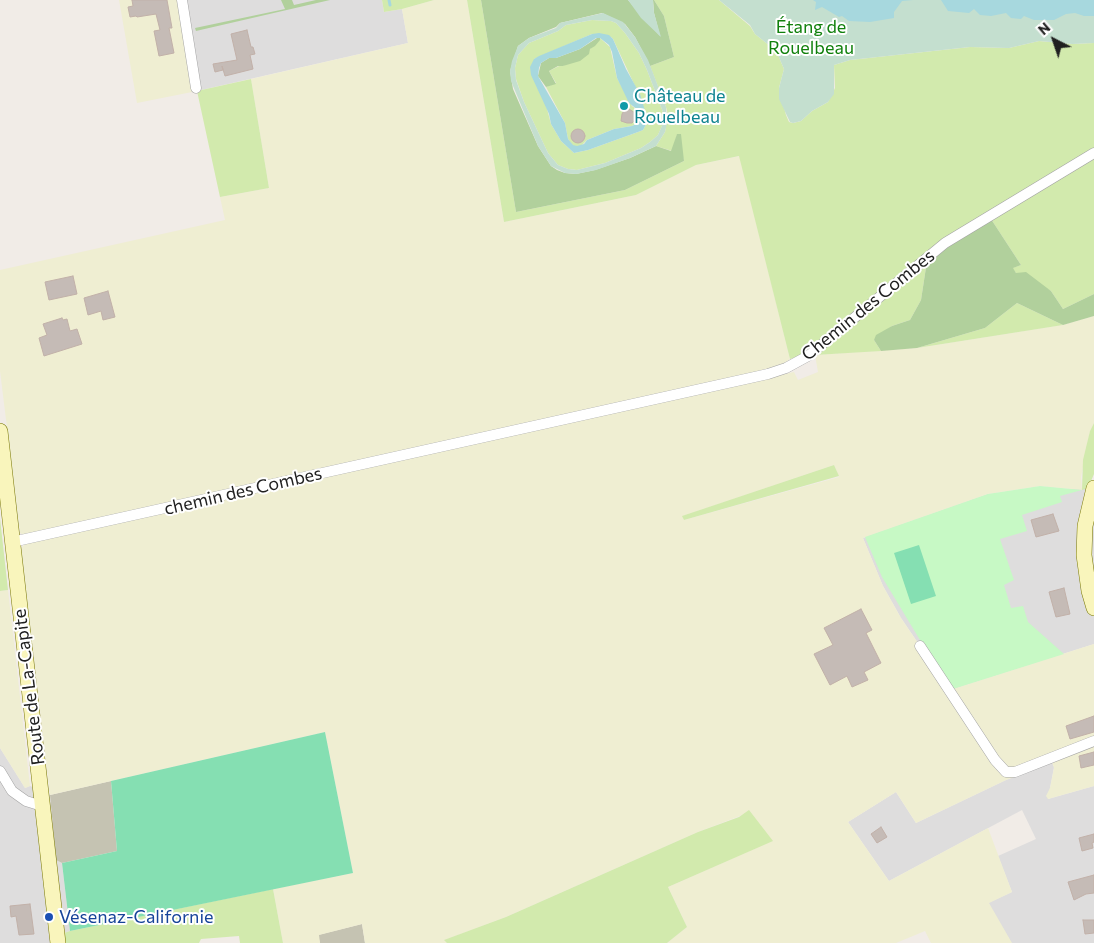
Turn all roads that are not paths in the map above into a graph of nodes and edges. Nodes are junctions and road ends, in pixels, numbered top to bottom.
1 (182, 0) edge
2 (196, 88) dead end
3 (1094, 153) edge
4 (0, 431) edge
5 (474, 439) joint
6 (1094, 488) edge
7 (12, 542) junction
8 (1094, 608) edge
9 (920, 646) dead end
10 (1094, 741) edge
11 (0, 771) edge
12 (42, 806) junction
13 (58, 943) edge

1 - 2 street
3 - 5 street, Chemin des Combes
4 - 7 street, Route de La-Capite
5 - 7 street, chemin des Combes
6 - 8 street
7 - 12 street, Route de La-Capite
9 - 10 street
11 - 12 street
12 - 13 street, Route de La-Capite

